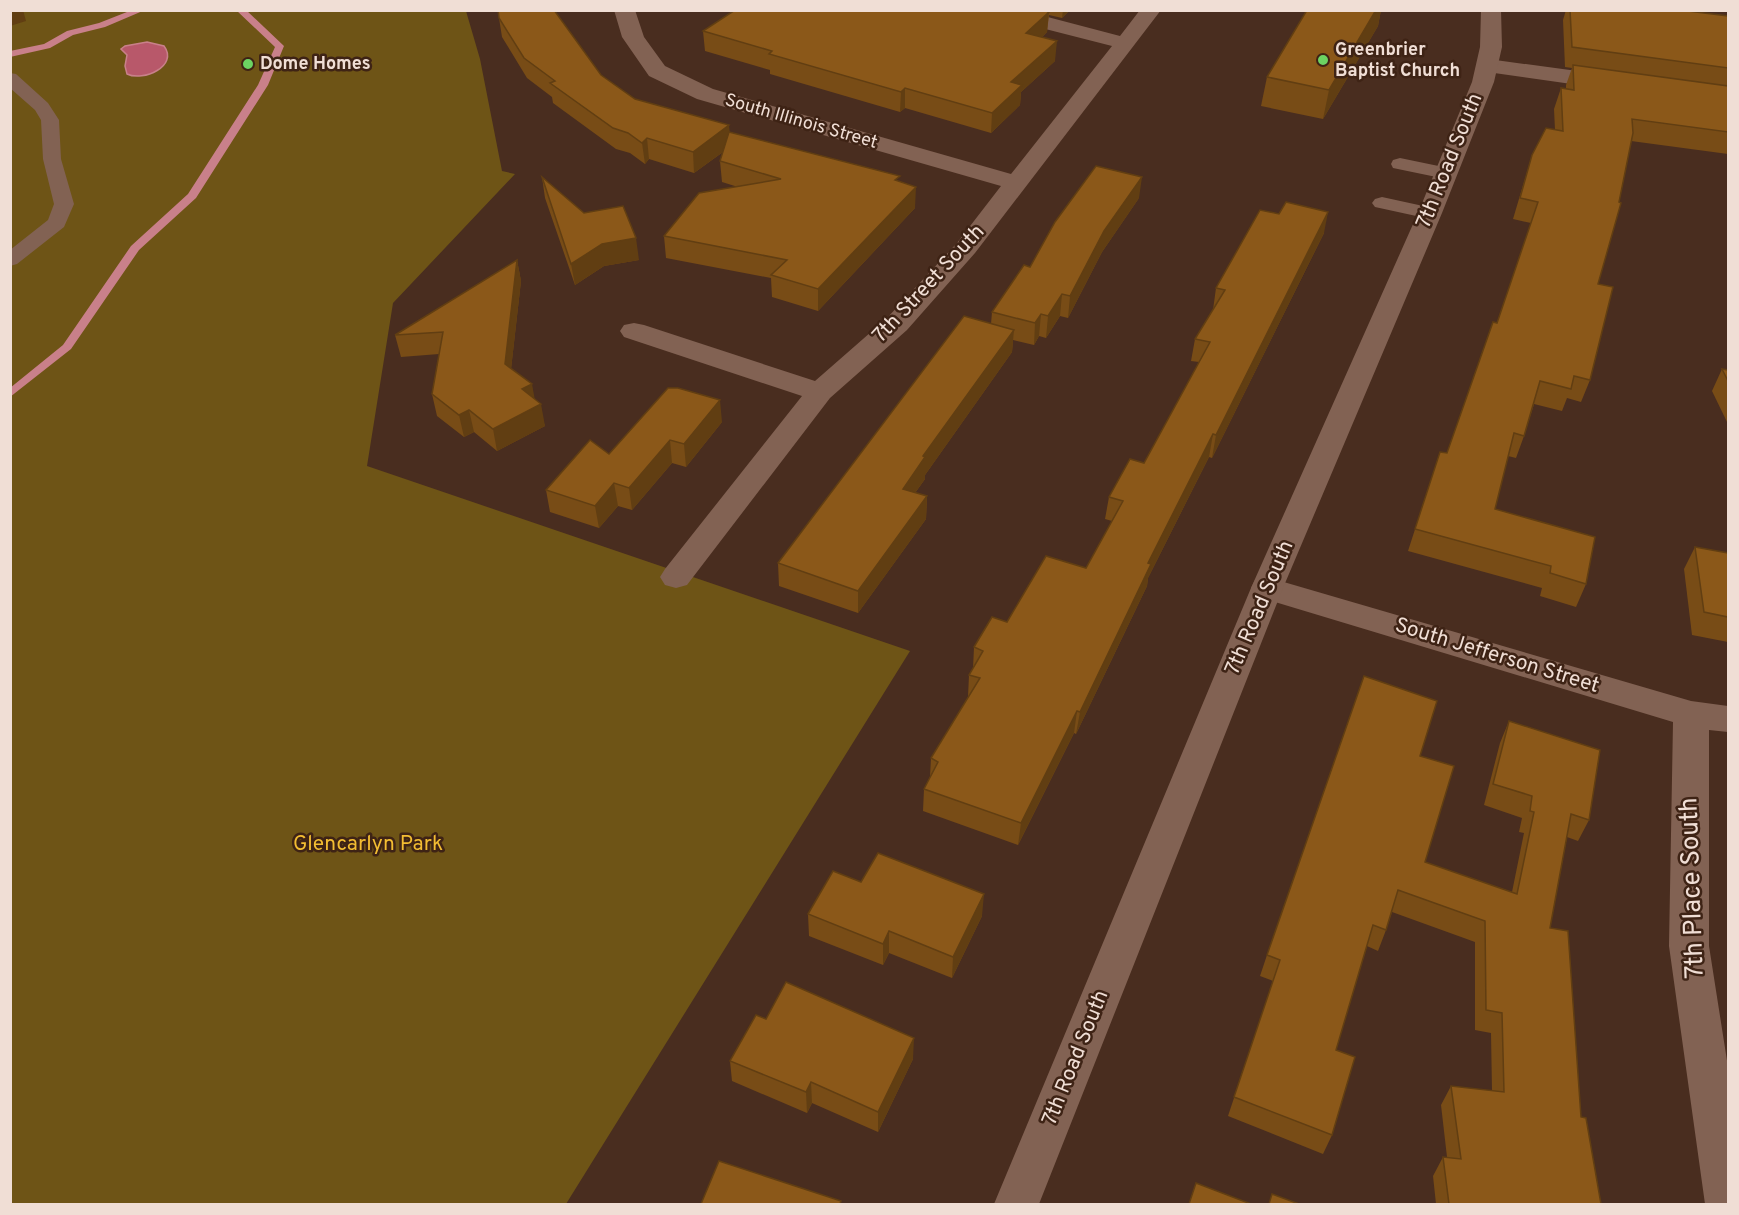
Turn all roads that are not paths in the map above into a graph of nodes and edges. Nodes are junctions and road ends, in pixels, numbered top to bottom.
1 (624, 10) edge
2 (994, 10) edge
3 (1151, 10) edge
4 (1491, 10) edge
5 (1124, 43) junction
6 (1488, 66) junction
7 (10, 78) edge
8 (1636, 86) edge
9 (1400, 164) dead end
10 (1446, 173) junction
11 (1016, 183) junction
12 (1382, 202) dead end
13 (1430, 213) junction
14 (10, 260) edge
15 (634, 331) dead end
16 (820, 392) junction
17 (676, 577) dead end
18 (1268, 588) junction
19 (1710, 716) edge
20 (1016, 1204) edge
21 (1728, 1204) edge

1 - 11 street, South Illinois Street
2 - 5 street
3 - 5 street, 7th Street South
4 - 6 street, 7th Road South
5 - 11 street, 7th Street South
6 - 8 street
6 - 10 street, 7th Road South
7 - 14 lane
9 - 10 lane
10 - 13 street, 7th Road South
11 - 16 street, 7th Street South
12 - 13 lane
13 - 18 street, 7th Road South
15 - 16 street
16 - 17 street, 7th Street South
18 - 19 street, South Jefferson Street
18 - 20 street, 7th Road South
19 - 21 street, 7th Place South

